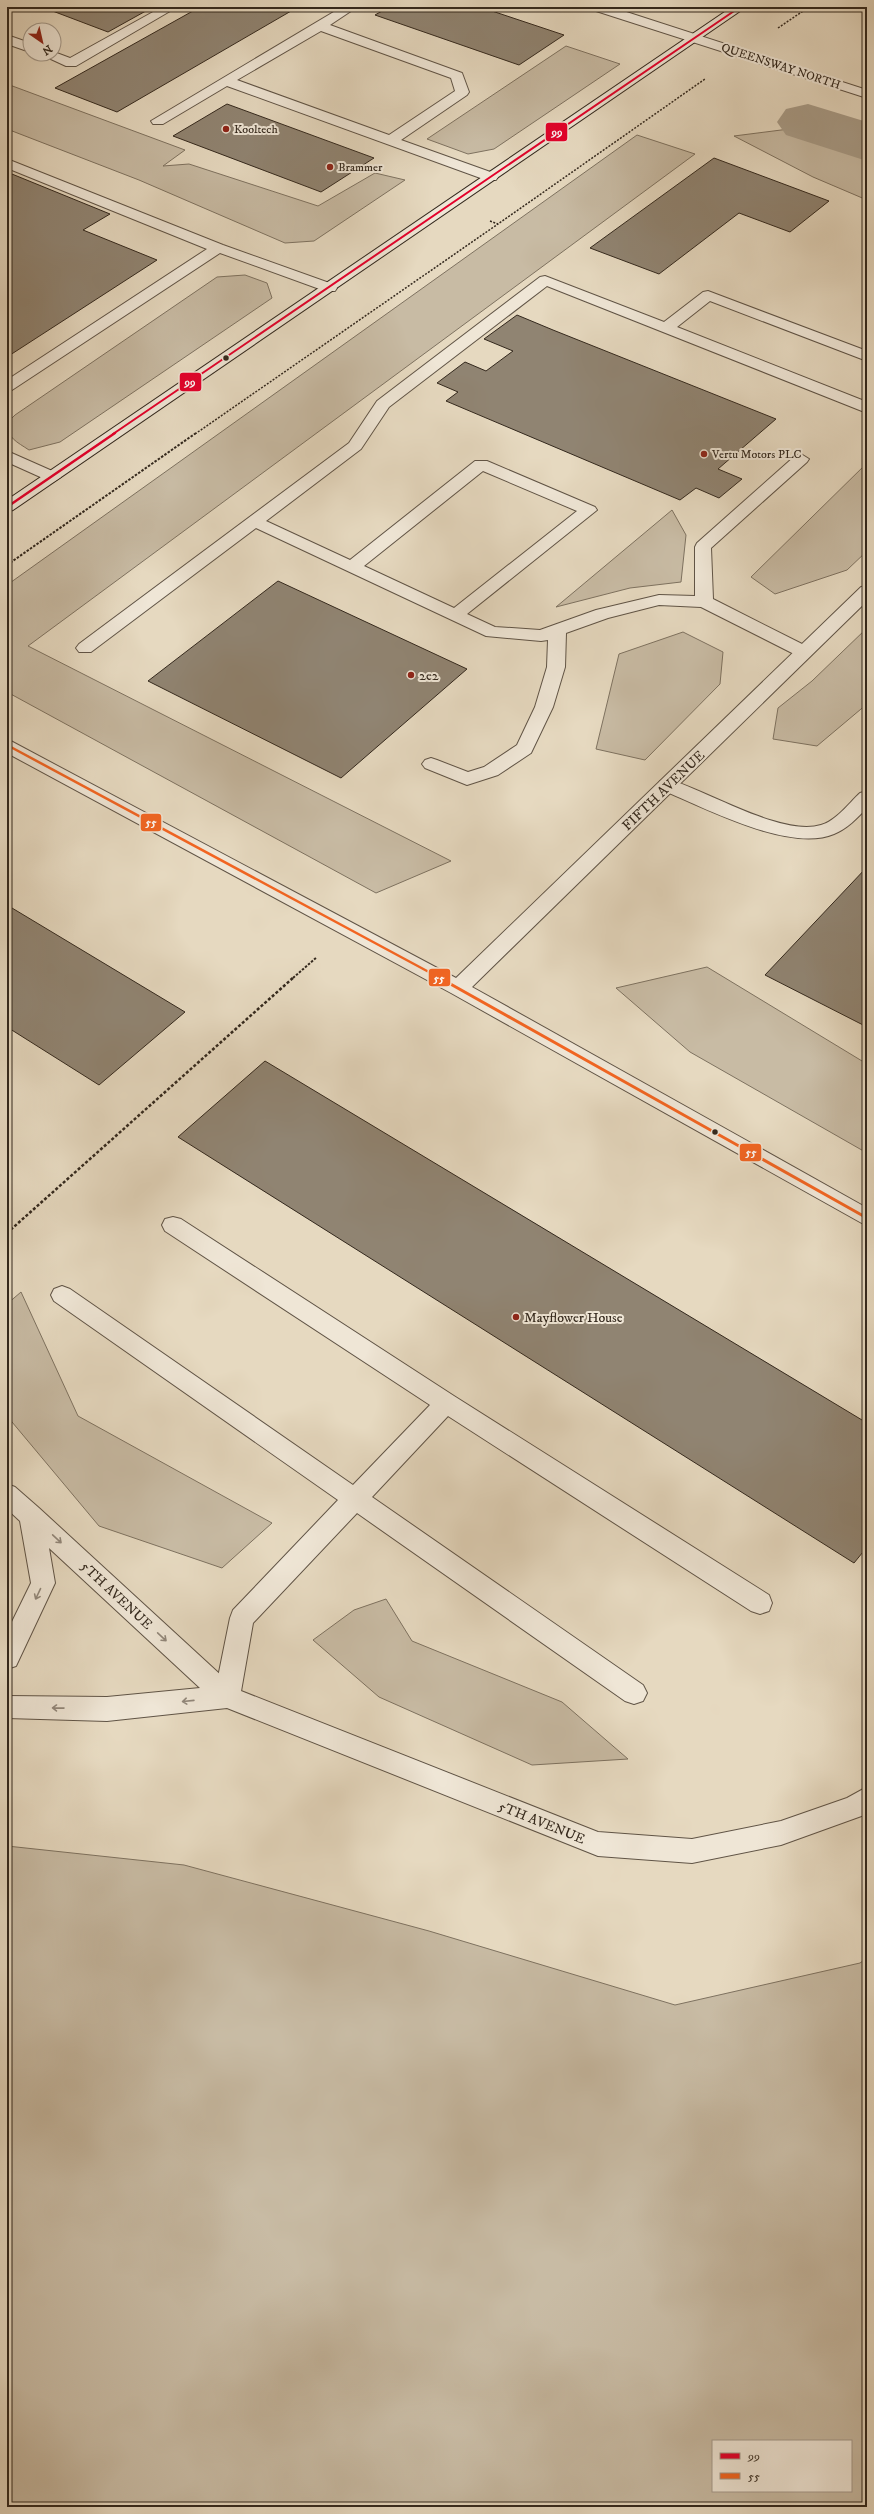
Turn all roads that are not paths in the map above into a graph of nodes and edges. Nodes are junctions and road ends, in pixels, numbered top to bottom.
1 (171, 7) edge
2 (351, 7) edge
3 (598, 7) edge
4 (740, 7) edge
5 (320, 26) junction
6 (7, 39) edge
7 (694, 39) junction
8 (22, 45) edge
9 (62, 60) edge
10 (226, 80) junction
11 (867, 94) edge
12 (158, 121) dead end
13 (391, 140) junction
14 (7, 163) edge
15 (491, 177) junction
16 (218, 248) junction
17 (330, 288) junction
18 (666, 328) junction
19 (867, 356) edge
20 (7, 387) edge
21 (867, 408) edge
22 (7, 456) edge
23 (801, 459) dead end
24 (53, 476) junction
25 (7, 507) edge
26 (253, 521) junction
27 (352, 567) junction
28 (867, 591) edge
29 (704, 602) junction
30 (455, 615) junction
31 (558, 630) junction
32 (85, 648) dead end
33 (804, 652) junction
34 (7, 745) edge
35 (431, 764) dead end
36 (667, 785) junction
37 (867, 797) edge
38 (458, 988) junction
39 (867, 1218) edge
40 (173, 1225) dead end
41 (62, 1295) dead end
42 (446, 1403) junction
43 (7, 1494) edge
44 (356, 1500) junction
45 (31, 1515) junction
46 (760, 1603) dead end
47 (7, 1658) edge
48 (634, 1693) dead end
49 (227, 1697) junction
50 (7, 1707) edge
51 (867, 1799) edge

1 - 9 street
2 - 5 street
3 - 7 street, QUEENSWAY NORTH
4 - 7 street
5 - 10 street
5 - 13 street
6 - 8 street
7 - 11 street, QUEENSWAY NORTH
7 - 15 street
10 - 12 street
10 - 13 street
13 - 15 street
14 - 16 street
15 - 17 street
16 - 17 street
16 - 20 street
17 - 24 street
18 - 19 street
18 - 21 street
18 - 26 street
22 - 24 street
23 - 29 street
24 - 25 street
26 - 27 street
26 - 32 street
27 - 30 street
27 - 30 street
28 - 33 street, FIFTH AVENUE
29 - 31 street
29 - 33 street
30 - 31 street
31 - 35 street
33 - 36 street, FIFTH AVENUE
34 - 38 street
36 - 37 street
36 - 38 street, FIFTH AVENUE
38 - 39 street
40 - 42 street
41 - 44 street
42 - 44 street
42 - 46 street
43 - 45 street, 5TH AVENUE
44 - 48 street
44 - 49 street
45 -> 47 street
45 -> 49 street, 5TH AVENUE
49 -> 50 street, 5TH AVENUE
49 - 51 street, 5TH AVENUE

